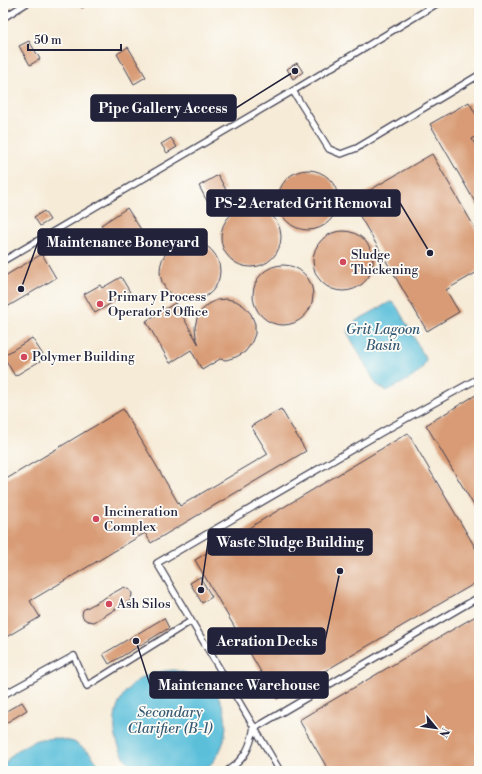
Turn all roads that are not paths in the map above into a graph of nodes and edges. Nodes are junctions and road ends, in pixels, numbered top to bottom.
1 (27, 3) edge
2 (438, 3) edge
3 (3, 18) edge
4 (479, 75) edge
5 (293, 90) junction
6 (3, 261) edge
7 (479, 378) edge
8 (479, 597) edge
9 (191, 621) junction
10 (3, 695) edge
11 (254, 727) junction
12 (227, 771) edge
13 (280, 771) edge

1 - 3 lane
2 - 5 lane
4 - 5 lane
5 - 6 lane
7 - 9 lane
8 - 11 lane
9 - 10 lane
9 - 11 lane
11 - 12 lane
11 - 13 lane

